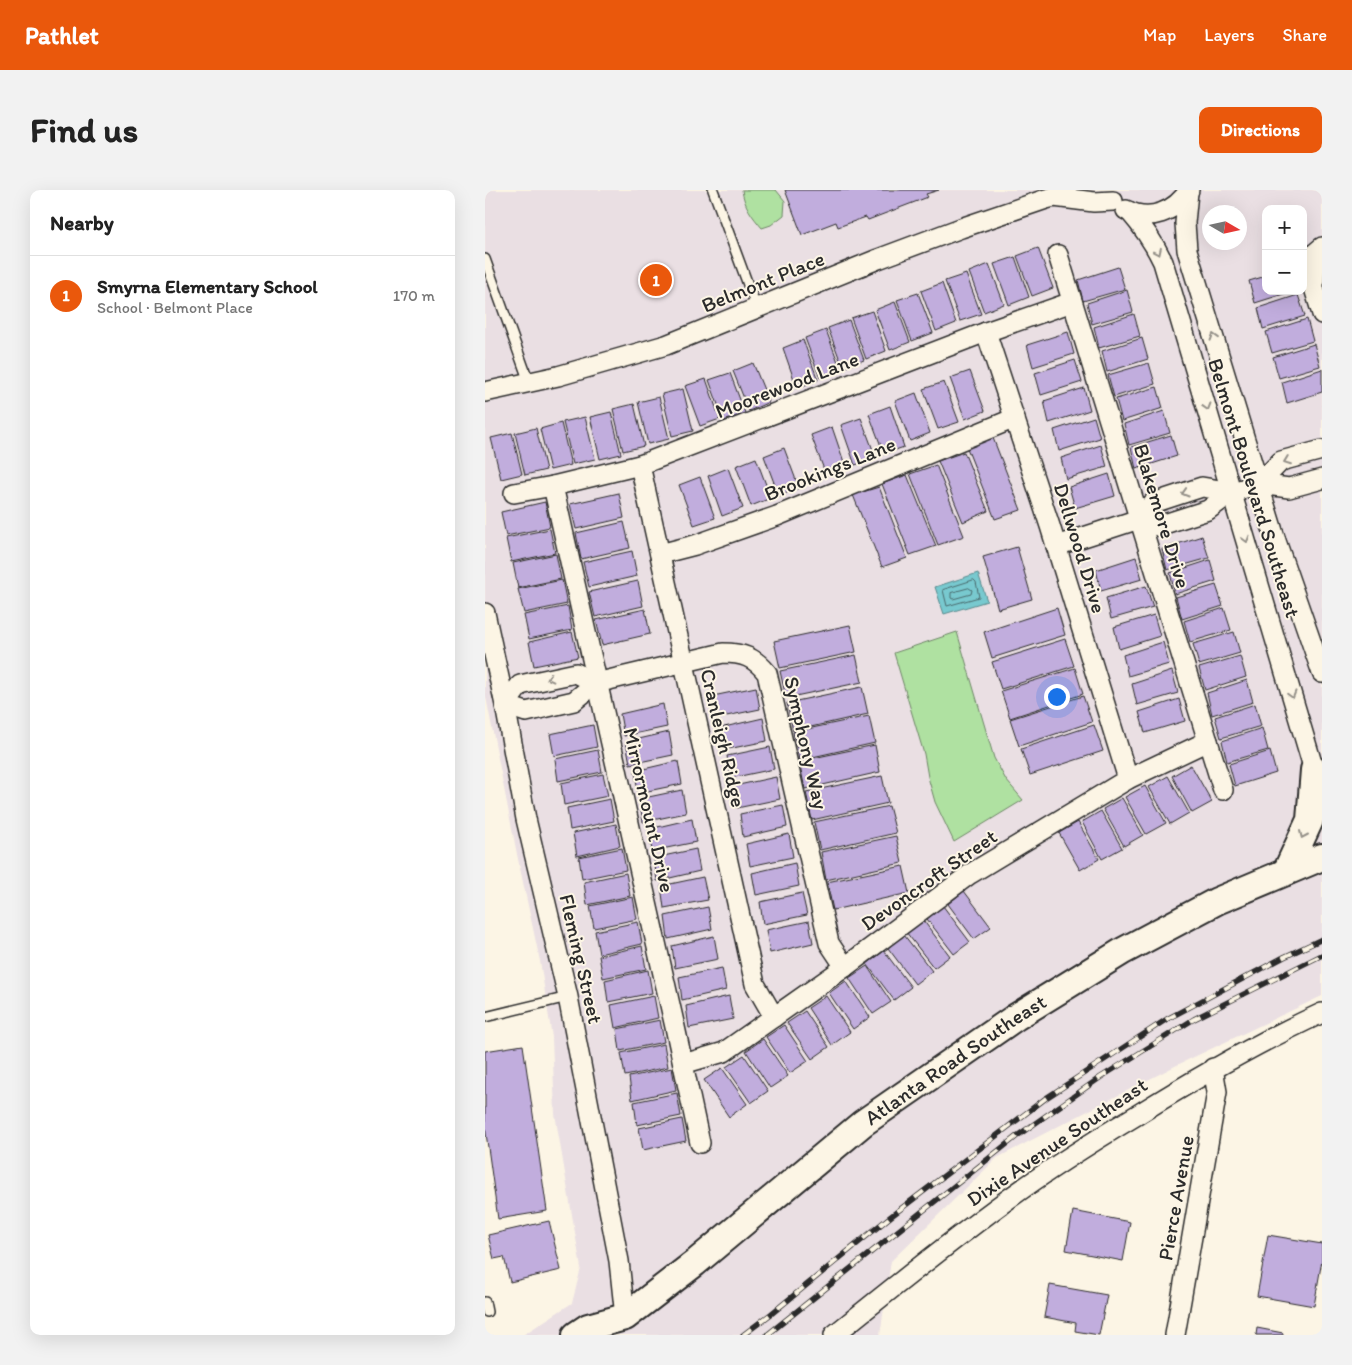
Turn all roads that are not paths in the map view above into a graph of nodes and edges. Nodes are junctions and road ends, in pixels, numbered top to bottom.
1 (713, 190) edge
2 (1189, 191) edge
3 (1057, 194) edge
4 (1110, 195) edge
5 (1131, 212) junction
6 (1322, 247) edge
7 (1058, 255) dead end
8 (485, 259) edge
9 (1072, 302) junction
10 (757, 309) junction
11 (1322, 314) edge
12 (986, 332) junction
13 (529, 382) junction
14 (485, 392) edge
15 (1015, 418) junction
16 (1322, 450) edge
17 (640, 466) junction
18 (1322, 479) edge
19 (1259, 484) junction
20 (553, 486) junction
21 (1232, 492) junction
22 (514, 493) dead end
23 (1139, 519) junction
24 (1057, 546) junction
25 (660, 554) junction
26 (485, 613) edge
27 (683, 662) junction
28 (1322, 673) edge
29 (596, 683) junction
30 (505, 705) junction
31 (1208, 741) junction
32 (1318, 777) edge
33 (1128, 779) junction
34 (1223, 790) dead end
35 (1322, 857) edge
36 (1286, 872) junction
37 (845, 967) junction
38 (568, 997) junction
39 (1322, 1012) edge
40 (774, 1016) junction
41 (485, 1017) edge
42 (683, 1064) junction
43 (1213, 1068) junction
44 (700, 1144) dead end
45 (485, 1302) edge
46 (487, 1312) dead end
47 (623, 1329) edge
48 (576, 1335) edge
49 (834, 1335) edge
50 (1175, 1335) edge

1 - 10 lane
2 - 5 street
19 -> 2 street, Belmont Boulevard Southeast
3 - 4 street, Belmont Place
3 - 10 street, Belmont Place
4 - 5 street
5 -> 21 street, Belmont Boulevard Southeast
6 - 11 street
7 - 9 street, Blakemore Drive
8 - 13 lane
9 - 12 street, Moorewood Lane
9 - 23 street, Blakemore Drive
10 - 13 street, Belmont Place
12 - 15 street, Dellwood Drive
12 - 17 street, Moorewood Lane
13 - 14 street, Belmont Place
15 - 24 street, Dellwood Drive
15 - 25 street, Brookings Lane
16 -> 19 street
17 - 20 street, Moorewood Lane
17 - 25 street, Cranleigh Ridge
18 - 19 street
19 - 21 street
19 - 28 street, Belmont Boulevard Southeast
20 - 22 street, Moorewood Lane
20 - 29 street, Mirrormount Drive
21 - 23 street
21 -> 32 street, Belmont Boulevard Southeast
23 - 24 street
23 - 31 street, Blakemore Drive
24 - 33 street, Dellwood Drive
25 - 27 street, Cranleigh Ridge
26 - 30 street, Fleming Street
27 - 29 street, Symphony Way
27 - 37 street, Symphony Way
27 - 40 street, Cranleigh Ridge
29 - 30 street, Symphony Way
29 -> 30 street
29 - 42 street, Mirrormount Drive
30 - 38 street, Fleming Street
31 - 33 street, Devoncroft Street
31 - 34 street, Blakemore Drive
32 -> 36 main road
33 - 37 street, Devoncroft Street
35 - 36 main road, Atlanta Road Southeast
36 - 47 main road, Atlanta Road Southeast
37 - 40 street, Devoncroft Street
38 - 41 lane
38 - 47 street, Fleming Street
39 - 43 street, Dixie Avenue Southeast
40 - 42 street, Devoncroft Street
42 - 44 street, Mirrormount Drive
43 - 49 street, Dixie Avenue Southeast
43 - 50 street, Pierce Avenue
45 - 46 lane
47 - 48 main road, Atlanta Road Southeast

